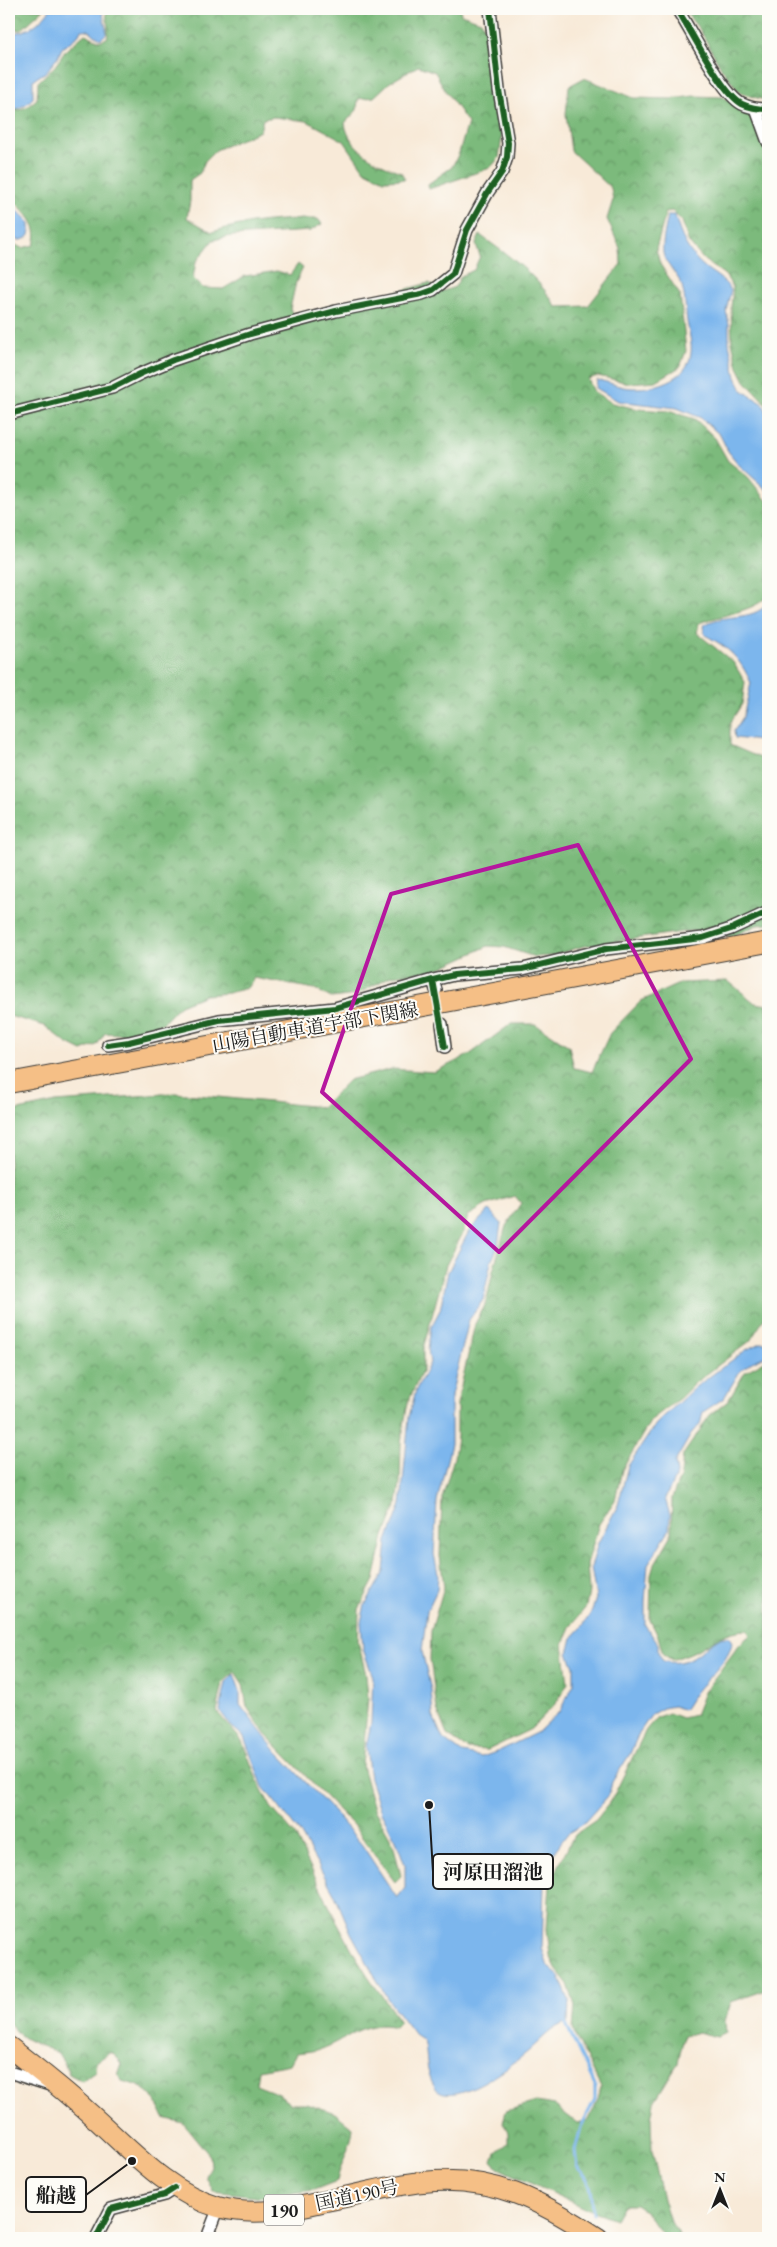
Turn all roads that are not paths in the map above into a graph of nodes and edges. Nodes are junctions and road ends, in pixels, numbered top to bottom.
1 (490, 9) edge
2 (677, 9) edge
3 (762, 109) edge
4 (768, 142) edge
5 (9, 414) edge
6 (768, 912) edge
7 (768, 942) edge
8 (442, 1024) dead end
9 (108, 1045) dead end
10 (445, 1047) dead end
11 (9, 1083) edge
12 (9, 2047) edge
13 (9, 2072) edge
14 (62, 2088) junction
15 (175, 2188) junction
16 (219, 2207) junction
17 (96, 2238) edge
18 (206, 2238) edge
19 (598, 2238) edge

1 - 5 street
2 - 3 street
3 - 4 street
6 - 9 street
7 - 11 highway, 山陽自動車道宇部下関線
8 - 10 street
12 - 14 highway, 国道190号 / 190
13 - 14 street
14 - 15 highway, 国道190号 / 190
15 - 16 highway, 国道190号 / 190
15 - 17 street
16 - 18 street
16 - 19 highway, 国道190号 / 190

